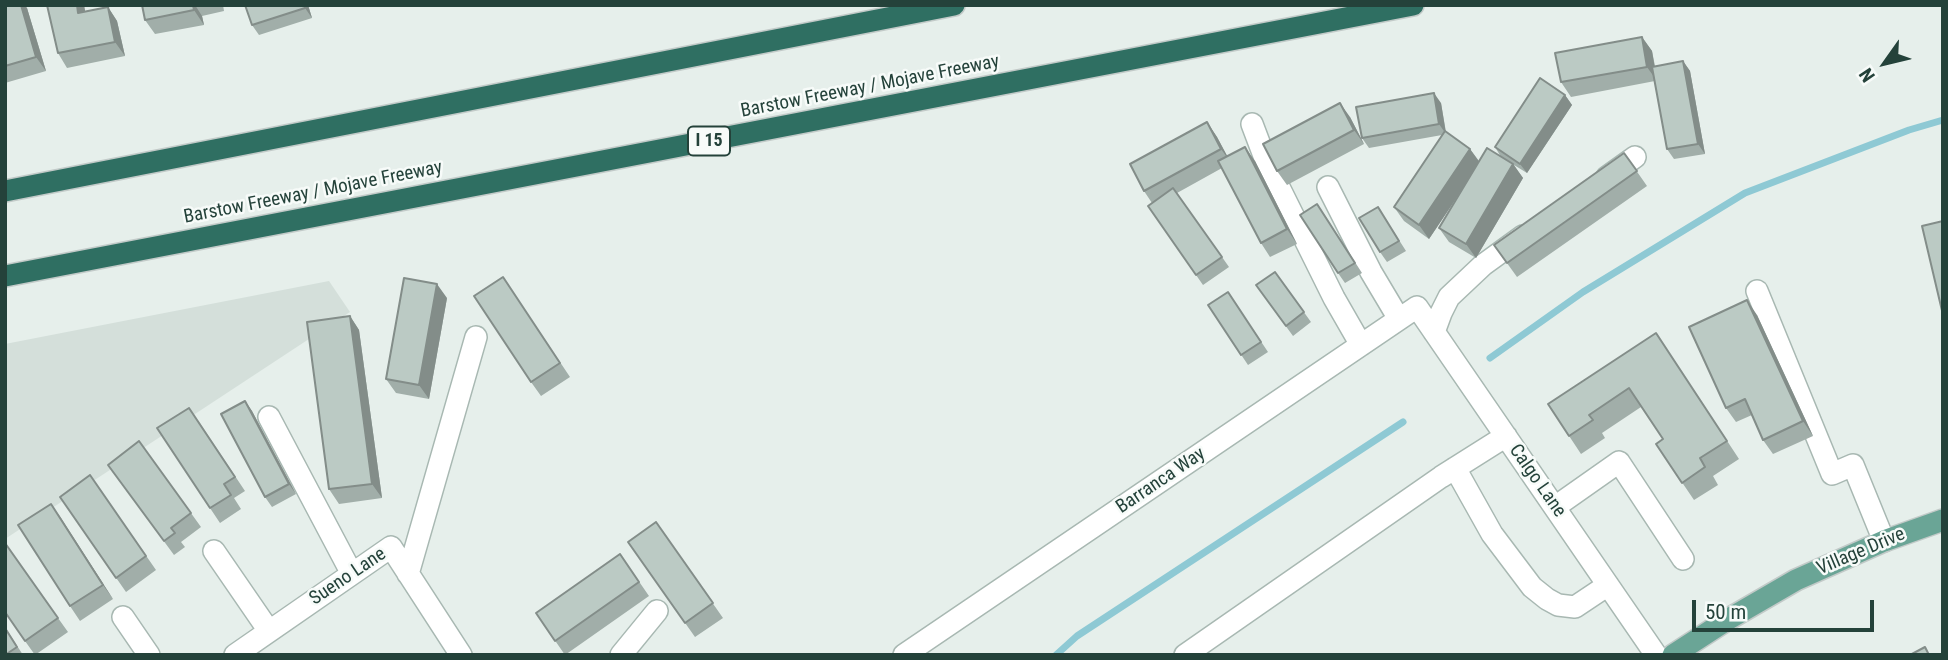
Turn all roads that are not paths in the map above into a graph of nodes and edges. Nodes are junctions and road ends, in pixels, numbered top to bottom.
1 (954, 5) edge
2 (1413, 5) edge
3 (1252, 124) dead end
4 (1635, 157) dead end
5 (1328, 187) dead end
6 (1591, 188) edge
7 (5, 191) edge
8 (1537, 227) edge
9 (5, 276) edge
10 (1757, 291) dead end
11 (1417, 307) joint
12 (1399, 319) junction
13 (1434, 332) junction
14 (476, 337) dead end
15 (1361, 345) junction
16 (269, 417) dead end
17 (1506, 436) junction
18 (1455, 468) junction
19 (1555, 508) junction
20 (1943, 520) edge
21 (1884, 541) junction
22 (214, 551) dead end
23 (1683, 559) dead end
24 (352, 574) junction
25 (408, 574) junction
26 (1608, 585) junction
27 (657, 611) dead end
28 (123, 617) dead end
29 (270, 631) junction
30 (149, 655) edge
31 (235, 655) edge
32 (461, 655) edge
33 (621, 655) edge
34 (904, 655) edge
35 (1185, 655) edge
36 (1656, 655) edge
37 (1673, 655) edge

1 - 7 highway
2 - 9 highway, Barstow Freeway / Mojave Freeway / I 15
3 - 15 street
4 - 6 street
5 - 12 street
8 - 13 street
10 - 21 street
11 - 12 street, Barranca Way
11 - 13 street, Calgo Lane
12 - 15 street, Barranca Way
13 - 17 street, Calgo Lane
14 - 25 street
15 - 34 street, Barranca Way
16 - 24 street
17 - 18 street
17 - 19 street, Calgo Lane
18 - 26 street
18 - 35 street
19 - 23 street
19 - 26 street, Calgo Lane
20 - 21 main road, Village Drive
21 - 37 main road, Village Drive
22 - 29 street
24 - 25 street, Sueno Lane
24 - 29 street, Sueno Lane
25 - 32 street, Sueno Lane
26 - 36 street, Calgo Lane
27 - 33 street
28 - 30 street
29 - 31 street, Sueno Lane

